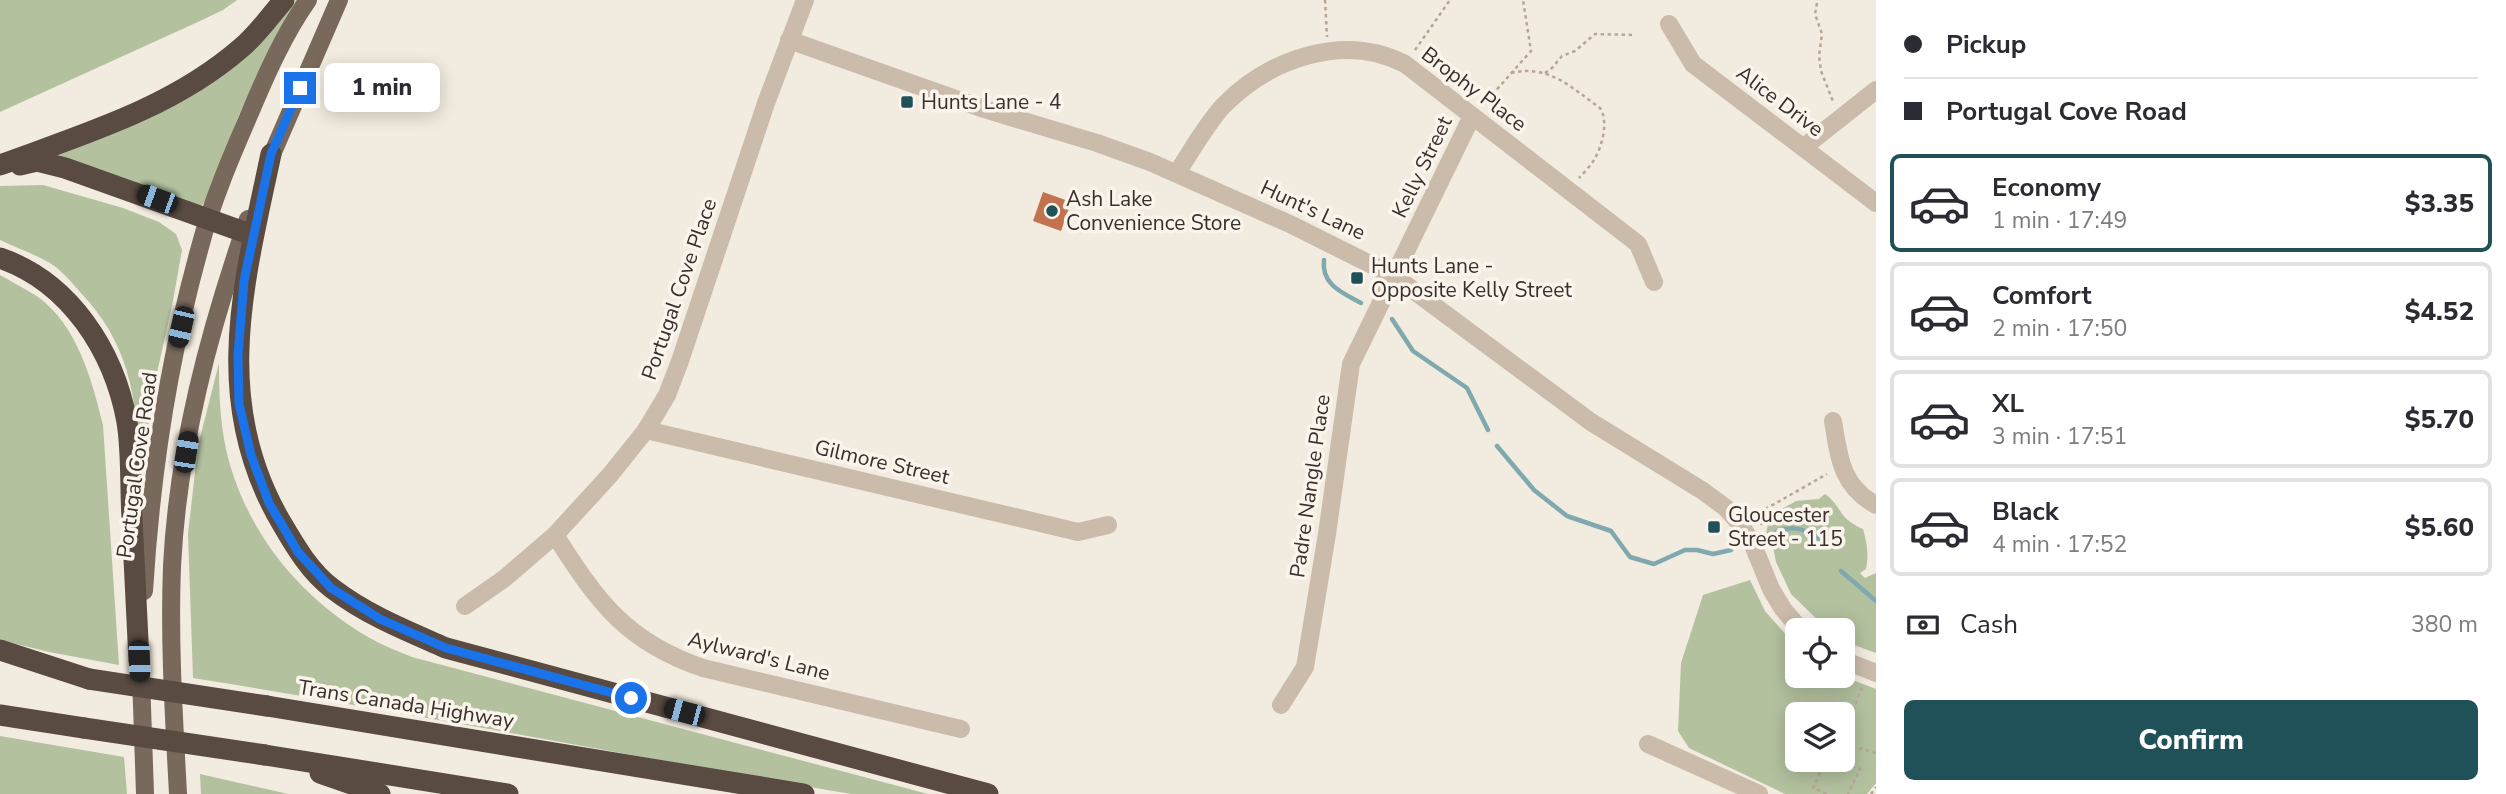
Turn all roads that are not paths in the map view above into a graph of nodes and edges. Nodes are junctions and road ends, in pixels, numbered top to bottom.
1 (284, 0) edge
2 (307, 0) edge
3 (339, 0) edge
4 (805, 0) edge
5 (1669, 24) dead end
6 (789, 40) junction
7 (1876, 90) edge
8 (1478, 111) junction
9 (1804, 147) junction
10 (271, 154) junction
11 (0, 167) edge
12 (1177, 173) junction
13 (1876, 202) edge
14 (208, 218) junction
15 (244, 232) junction
16 (0, 258) edge
17 (1394, 276) junction
18 (1654, 282) dead end
19 (1832, 421) dead end
20 (646, 430) junction
21 (1876, 505) edge
22 (1108, 525) dead end
23 (555, 535) junction
24 (465, 606) dead end
25 (1791, 618) edge
26 (0, 650) edge
27 (139, 661) junction
28 (0, 664) edge
29 (89, 679) junction
30 (1282, 705) dead end
31 (0, 715) edge
32 (961, 729) dead end
33 (1648, 744) dead end
34 (265, 755) junction
35 (145, 794) edge
36 (178, 794) edge
37 (380, 794) edge
38 (508, 794) edge
39 (804, 794) edge
40 (988, 794) edge
41 (1759, 794) edge

1 - 11 highway
2 - 14 main road, Portugal Cove Road
3 - 10 main road
4 - 6 street, Portugal Cove Place
5 - 9 street, Alice Drive
6 - 12 street, Hunt's Lane
6 - 20 street, Portugal Cove Place
7 - 9 street
8 - 12 street, Brophy Place
8 - 17 street, Kelly Street
8 - 18 street, Brophy Place
9 - 13 street, Alice Drive
10 - 15 main road
10 - 40 highway
11 - 14 highway
12 - 17 street, Hunt's Lane
14 - 15 highway
14 - 27 main road, Portugal Cove Road
15 - 36 main road
16 - 27 highway
17 - 25 street, Hunt's Lane
17 - 30 street, Padre Nangle Place
19 - 21 street
20 - 22 street, Gilmore Street
20 - 23 street, Portugal Cove Place
23 - 24 street, Portugal Cove Place
23 - 32 street, Aylward's Lane
26 - 29 highway
27 - 35 main road, Portugal Cove Road
28 - 29 highway, Trans Canada Highway
29 - 39 highway, Trans Canada Highway, bridge
31 - 34 highway, bridge
33 - 41 street
34 - 37 highway
34 - 38 highway

